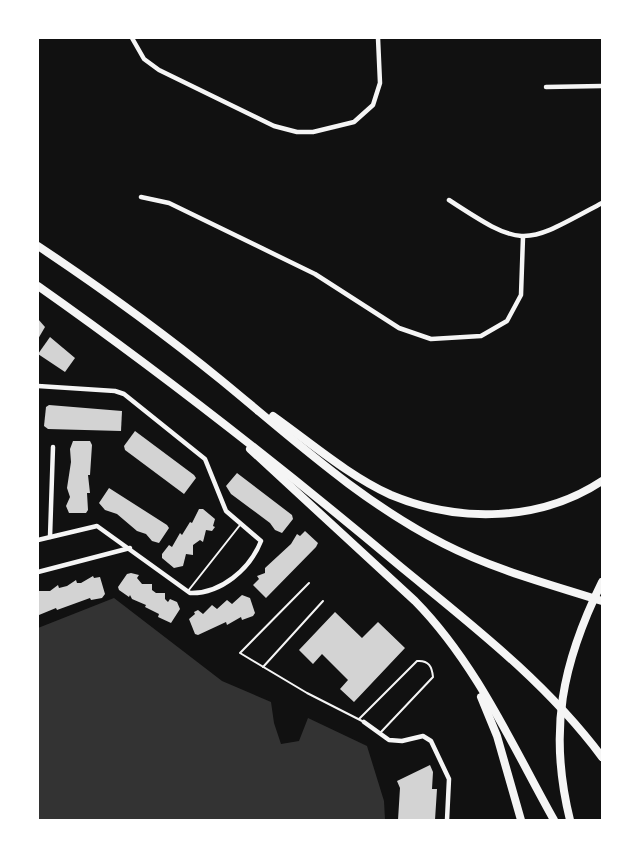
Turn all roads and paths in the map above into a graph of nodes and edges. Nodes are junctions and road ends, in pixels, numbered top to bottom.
1 (132, 38) edge
2 (378, 38) edge
3 (603, 86) edge
4 (546, 87) dead end
5 (141, 197) dead end
6 (449, 200) dead end
7 (603, 203) edge
8 (523, 237) junction
9 (38, 246) edge
10 (38, 286) edge
11 (218, 378) junction
12 (38, 386) edge
13 (233, 432) junction
14 (53, 447) dead end
15 (603, 481) edge
16 (242, 523) junction
17 (50, 537) junction
18 (38, 540) edge
19 (130, 548) junction
20 (38, 572) edge
21 (603, 582) edge
22 (309, 583) dead end
23 (188, 591) junction
24 (323, 601) dead end
25 (603, 601) edge
26 (462, 659) junction
27 (263, 667) junction
28 (361, 721) junction
29 (379, 734) junction
30 (603, 757) edge
31 (447, 820) edge
32 (521, 820) edge
33 (554, 820) edge
34 (570, 820) edge

1 - 2 street
3 - 4 street
5 - 8 street
6 - 8 street
7 - 8 street
9 - 11 highway
10 - 13 highway
11 - 15 highway
11 - 25 highway
12 - 16 street
13 - 26 highway
13 - 30 highway
14 - 17 street
16 - 23 lane
16 - 23 street
17 - 18 street
17 - 19 street
19 - 20 street
19 - 23 street
21 - 34 highway
22 - 27 lane
24 - 27 lane
26 - 32 highway
26 - 33 highway
27 - 28 lane
28 - 29 street
28 - 29 lane
29 - 31 street

